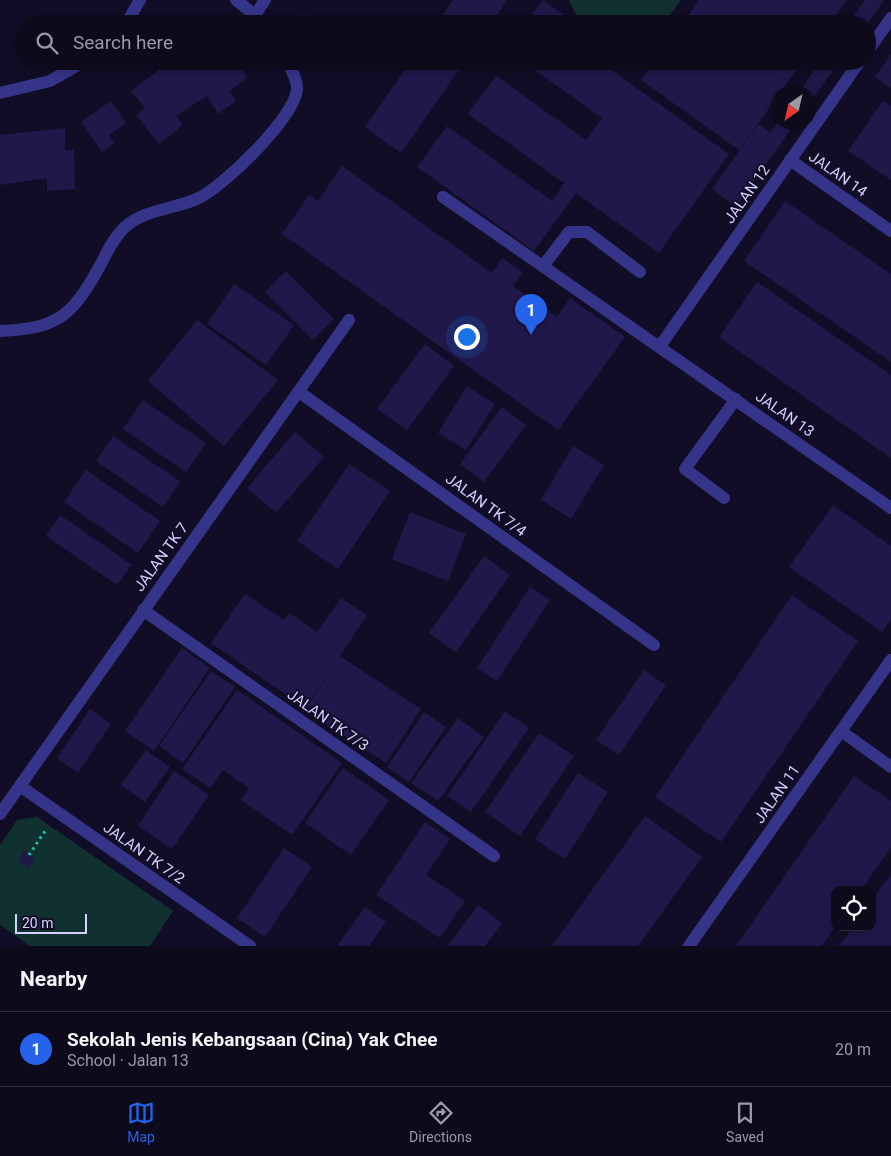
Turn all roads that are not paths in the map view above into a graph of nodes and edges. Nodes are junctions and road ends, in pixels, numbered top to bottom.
1 (140, 0) edge
2 (236, 0) edge
3 (265, 0) edge
4 (131, 15) edge
5 (254, 15) edge
6 (260, 15) edge
7 (891, 18) edge
8 (876, 39) edge
9 (69, 70) edge
10 (292, 70) edge
11 (854, 70) edge
12 (0, 94) edge
13 (790, 160) junction
14 (443, 197) dead end
15 (891, 231) edge
16 (543, 266) junction
17 (640, 272) dead end
18 (350, 320) dead end
19 (0, 331) edge
20 (660, 346) junction
21 (299, 392) junction
22 (736, 399) junction
23 (724, 498) dead end
24 (891, 508) edge
25 (143, 610) junction
26 (654, 645) dead end
27 (891, 660) edge
28 (841, 731) junction
29 (891, 767) edge
30 (20, 786) junction
31 (0, 814) edge
32 (494, 856) dead end
33 (250, 946) edge
34 (689, 946) edge

1 - 4 street
2 - 5 street
3 - 6 street
7 - 8 street
9 - 12 street
10 - 19 street
11 - 13 street, JALAN 12
13 - 15 street, JALAN 14
13 - 20 street, JALAN 12
14 - 16 street, JALAN 13
16 - 17 street
16 - 20 street, JALAN 13
18 - 21 street, JALAN TK 7
20 - 22 street, JALAN 13
21 - 25 street, JALAN TK 7
21 - 26 street, JALAN TK 7/4
22 - 23 street
22 - 24 street, JALAN 13
25 - 30 street, JALAN TK 7
25 - 32 street, JALAN TK 7/3
27 - 28 street, JALAN 11
28 - 29 street
28 - 34 street, JALAN 11
30 - 31 street, JALAN TK 7
30 - 33 street, JALAN TK 7/2

